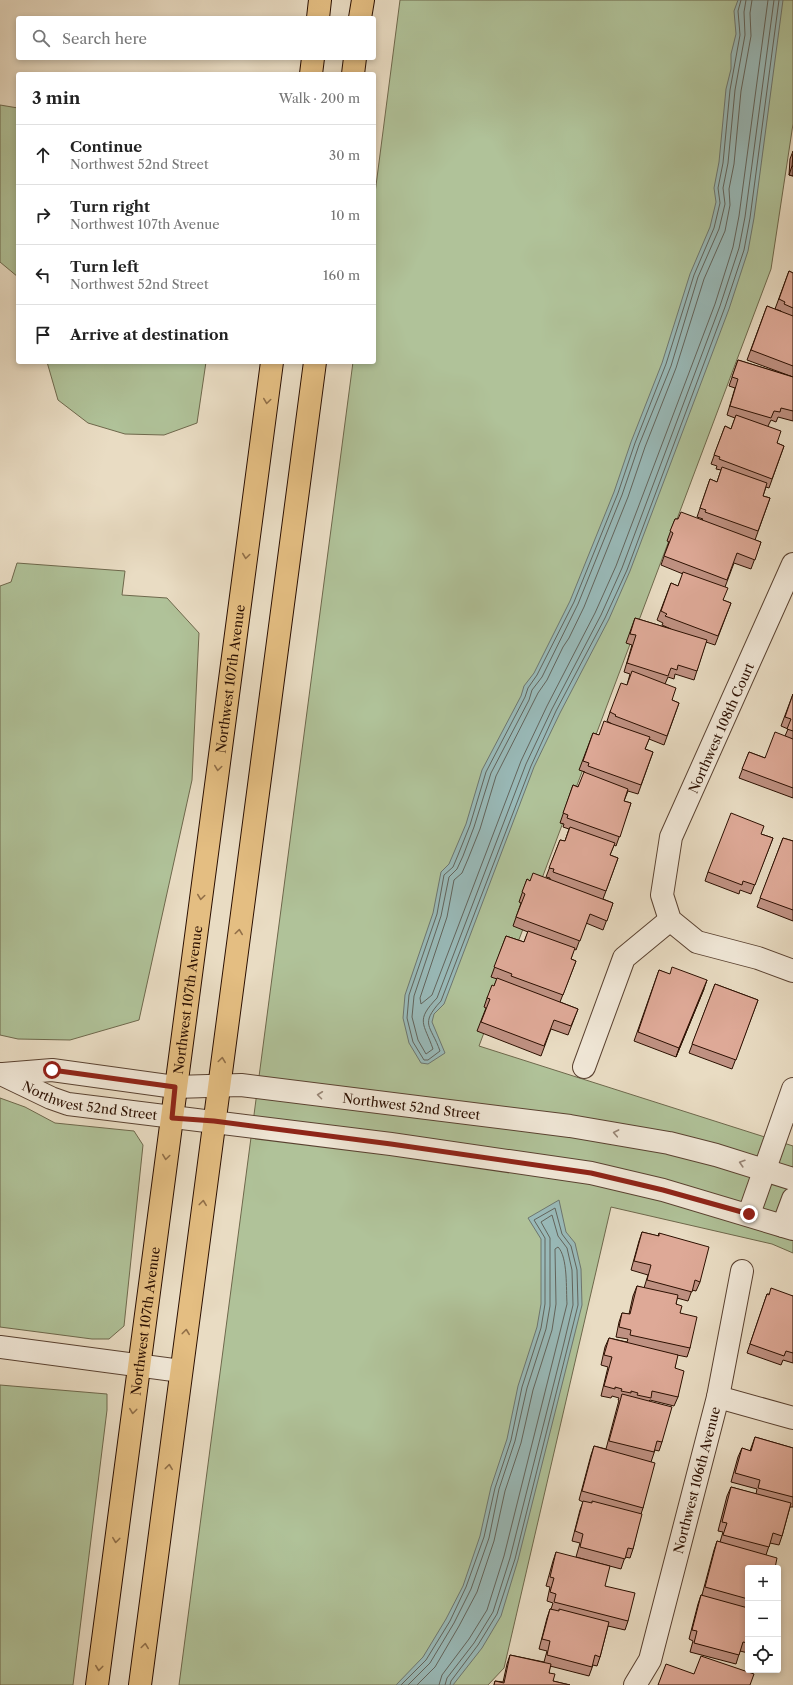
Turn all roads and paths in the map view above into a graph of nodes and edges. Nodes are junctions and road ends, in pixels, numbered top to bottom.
1 (320, 0) edge
2 (363, 0) edge
3 (318, 16) edge
4 (360, 16) edge
5 (313, 60) edge
6 (355, 60) edge
7 (311, 72) edge
8 (353, 72) edge
9 (272, 364) edge
10 (314, 364) edge
11 (793, 564) edge
12 (670, 920) junction
13 (791, 974) edge
14 (584, 1067) dead end
15 (1, 1074) edge
16 (218, 1086) junction
17 (175, 1087) junction
18 (793, 1089) edge
19 (172, 1118) junction
20 (214, 1121) junction
21 (764, 1170) junction
22 (793, 1179) edge
23 (793, 1199) edge
24 (749, 1214) junction
25 (788, 1227) edge
26 (742, 1271) dead end
27 (0, 1347) edge
28 (139, 1365) junction
29 (181, 1371) junction
30 (718, 1397) junction
31 (793, 1418) edge
32 (97, 1685) edge
33 (140, 1685) edge
34 (635, 1685) edge

1 - 3 main road
2 - 4 main road
5 - 7 main road
6 - 8 main road
9 -> 17 main road, Northwest 107th Avenue
16 -> 10 main road
11 - 12 street, Northwest 108th Court
12 - 13 street
12 - 14 street
15 - 17 street, Northwest 52nd Street
15 - 19 street, Northwest 52nd Street
16 - 17 street, Northwest 52nd Street
16 - 20 main road
21 -> 16 street, Northwest 52nd Street
17 - 19 main road, Northwest 107th Avenue
18 - 21 street
19 - 20 street, Northwest 52nd Street
19 -> 28 main road, Northwest 107th Avenue
20 - 24 street, Northwest 52nd Street
29 -> 20 main road
21 - 22 street, Northwest 52nd Street
21 - 24 street
23 - 25 street
24 - 25 street, Northwest 52nd Street
26 - 30 street, Northwest 106th Avenue
27 - 28 street
28 - 29 street
28 -> 32 main road, Northwest 107th Avenue
33 -> 29 main road
30 - 31 street
30 - 34 street, Northwest 106th Avenue

